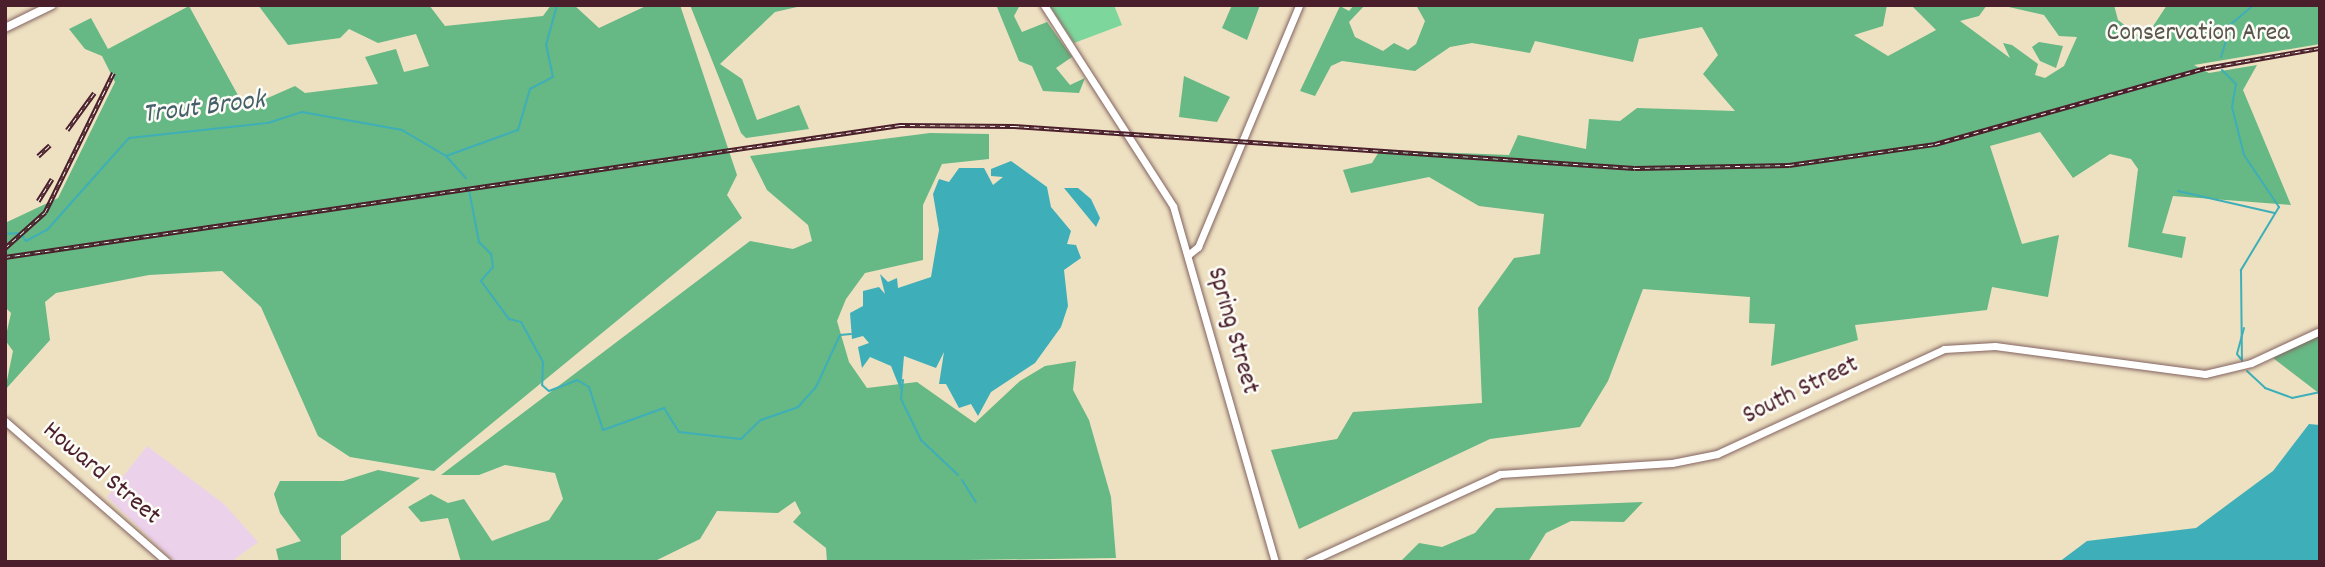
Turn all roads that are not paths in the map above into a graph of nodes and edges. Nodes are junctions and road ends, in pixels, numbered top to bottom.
1 (52, 5) edge
2 (1044, 5) edge
3 (1298, 5) edge
4 (5, 28) edge
5 (1188, 255) junction
6 (2320, 331) edge
7 (5, 421) edge
8 (167, 562) edge
9 (1278, 562) edge
10 (1308, 562) edge

1 - 4 main road
2 - 5 main road, Spring Street
3 - 5 main road
5 - 9 main road, Spring Street
6 - 10 main road, South Street
7 - 8 main road, Howard Street

